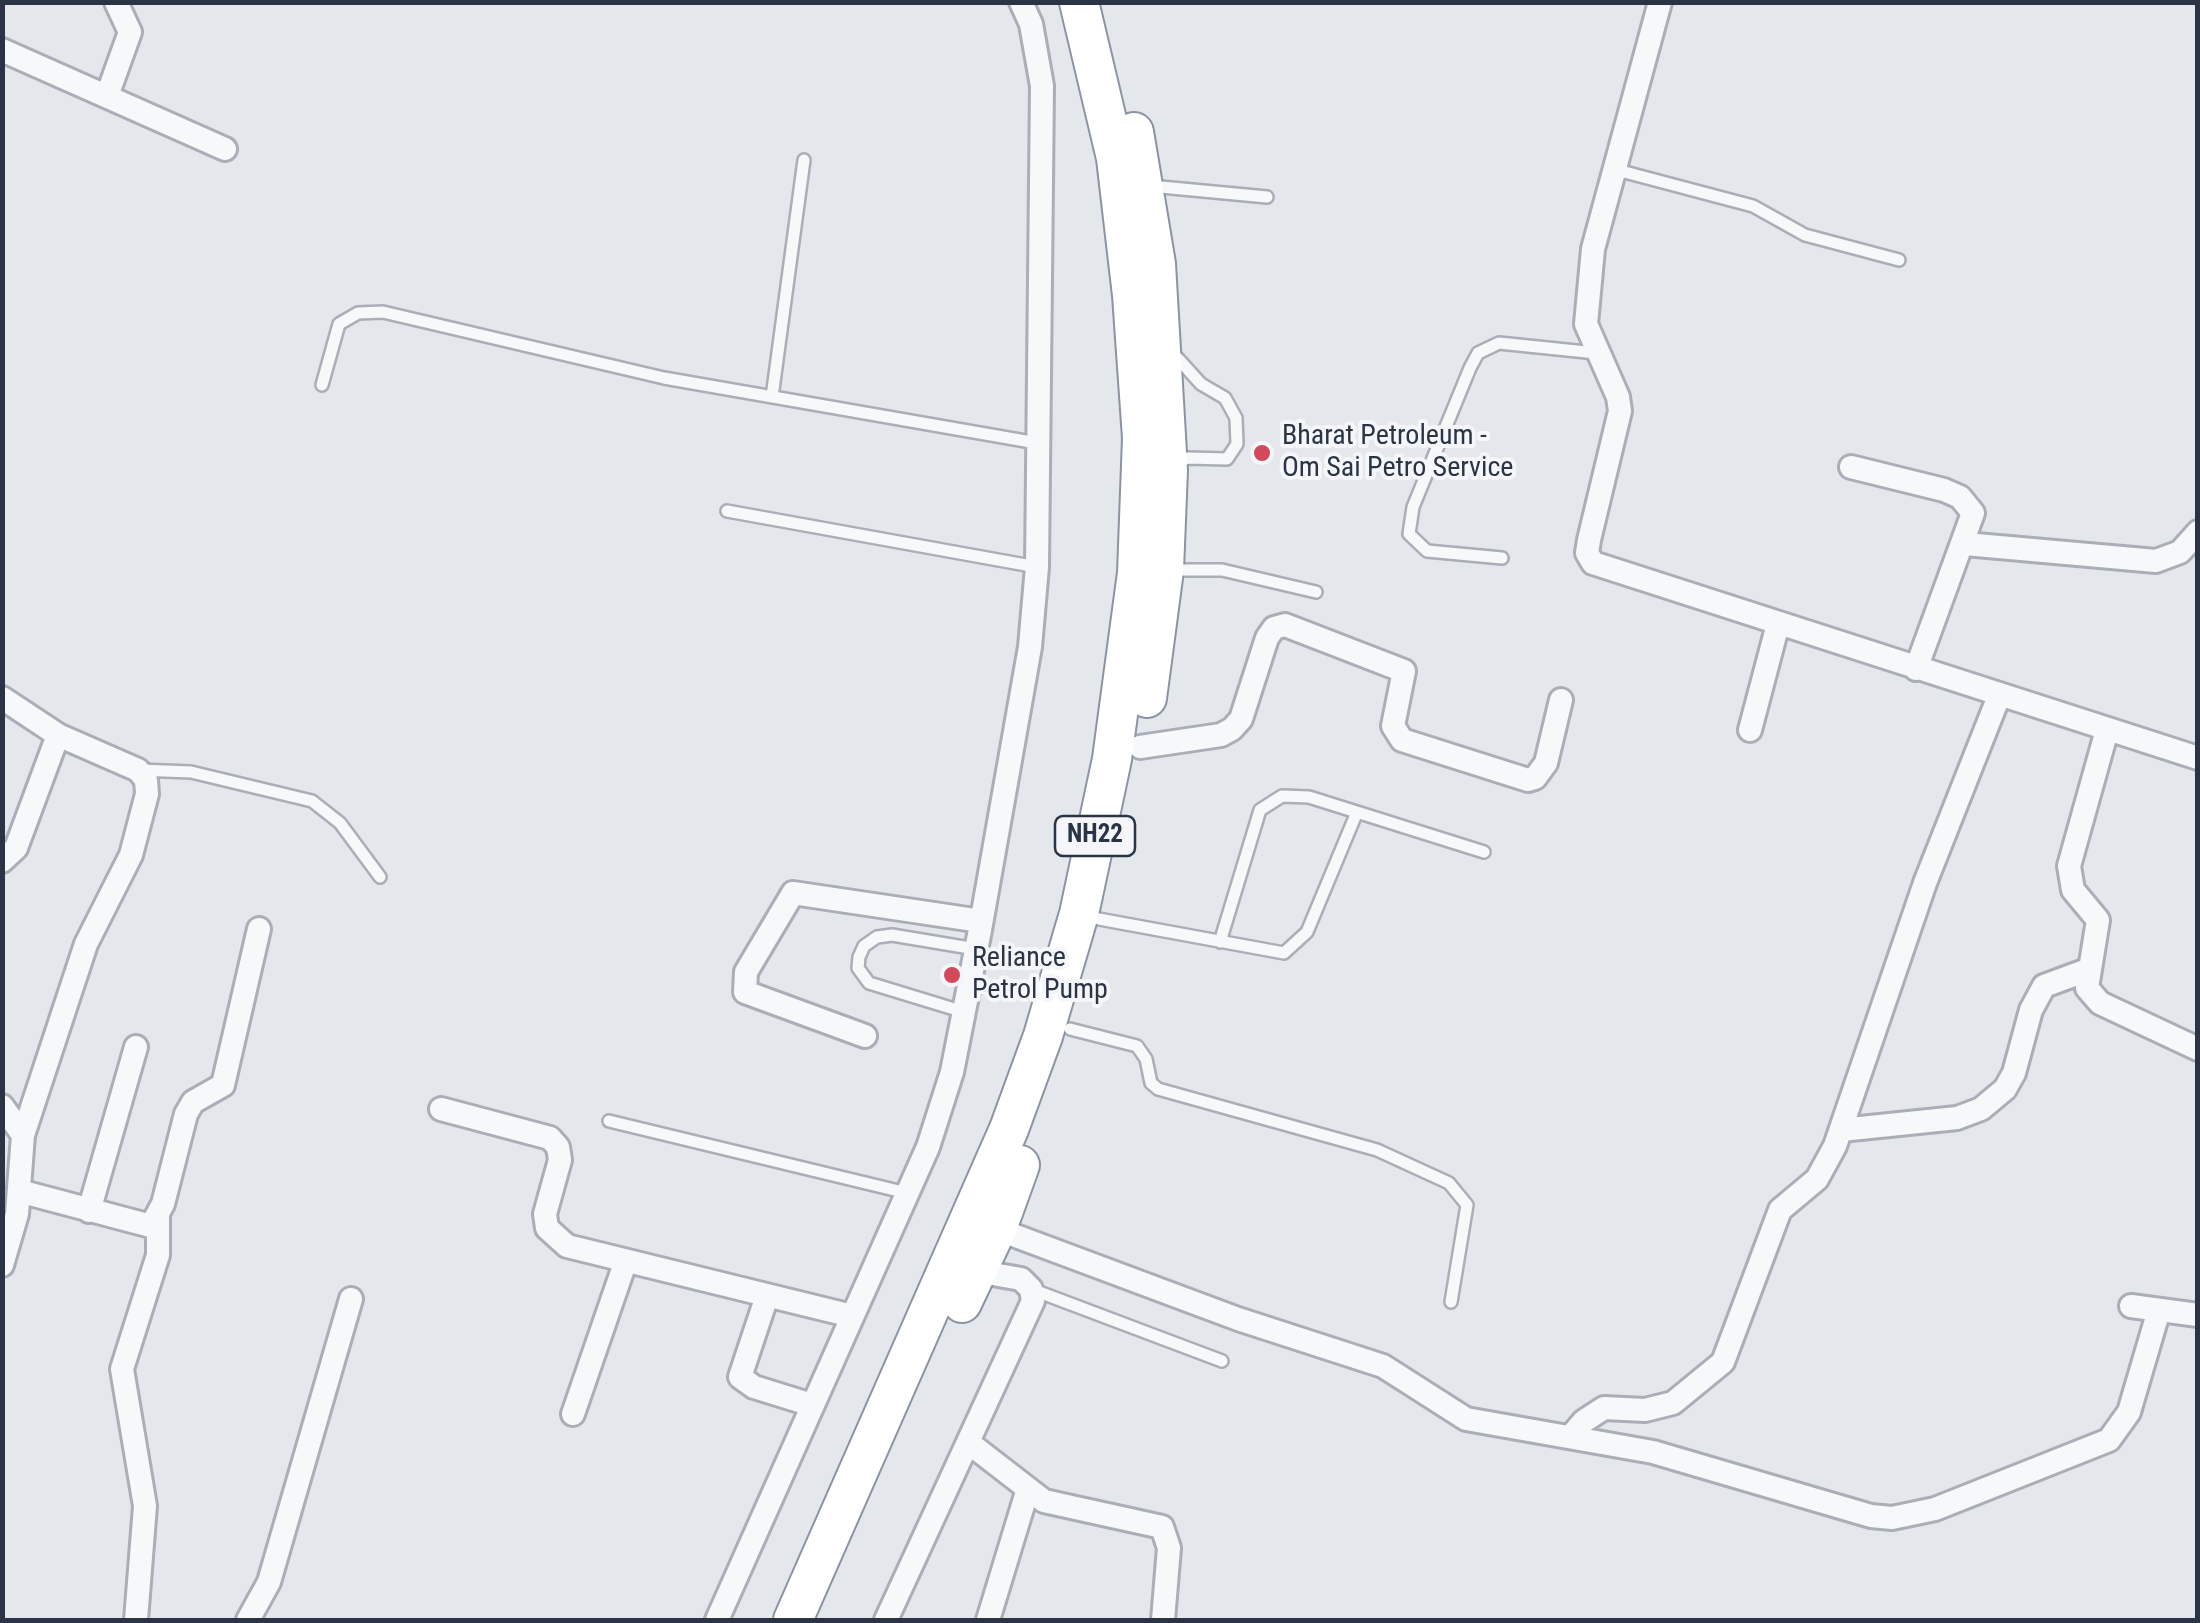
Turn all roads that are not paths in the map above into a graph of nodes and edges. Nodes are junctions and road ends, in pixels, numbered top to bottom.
1 (116, 2) edge
2 (1021, 2) edge
3 (1079, 2) edge
4 (1105, 2) edge
5 (1660, 2) edge
6 (2, 50) edge
7 (107, 96) junction
8 (225, 149) dead end
9 (804, 160) dead end
10 (1617, 170) junction
11 (1146, 185) junction
12 (1267, 197) dead end
13 (1900, 260) dead end
14 (1162, 341) junction
15 (1596, 353) junction
16 (322, 385) dead end
17 (772, 397) junction
18 (1038, 443) junction
19 (1851, 467) dead end
20 (1168, 470) junction
21 (727, 511) dead end
22 (2198, 532) edge
23 (1965, 544) junction
24 (1502, 558) dead end
25 (1037, 567) junction
26 (1164, 570) junction
27 (1316, 592) dead end
28 (1778, 624) junction
29 (1916, 669) junction
30 (1999, 696) junction
31 (2, 698) edge
32 (1561, 700) dead end
33 (1750, 730) dead end
34 (2107, 730) junction
35 (58, 735) junction
36 (1140, 747) junction
37 (2198, 758) edge
38 (138, 770) junction
39 (1357, 812) junction
40 (1484, 852) dead end
41 (2, 862) edge
42 (380, 877) dead end
43 (1099, 919) junction
44 (981, 920) junction
45 (258, 929) dead end
46 (1220, 942) junction
47 (976, 949) junction
48 (2090, 969) junction
49 (964, 1012) junction
50 (1070, 1029) junction
51 (864, 1036) dead end
52 (136, 1048) dead end
53 (2198, 1049) edge
54 (2, 1106) edge
55 (441, 1109) dead end
56 (609, 1120) dead end
57 (1840, 1130) junction
58 (23, 1136) junction
59 (907, 1194) junction
60 (13, 1198) edge
61 (89, 1211) junction
62 (158, 1218) junction
63 (996, 1230) junction
64 (625, 1263) junction
65 (2, 1265) edge
66 (976, 1271) junction
67 (1031, 1289) junction
68 (767, 1296) junction
69 (351, 1300) dead end
70 (1451, 1302) dead end
71 (2131, 1306) dead end
72 (2159, 1310) junction
73 (2198, 1315) edge
74 (852, 1316) junction
75 (1222, 1360) dead end
76 (812, 1405) junction
77 (573, 1414) dead end
78 (1571, 1436) junction
79 (969, 1444) junction
80 (1028, 1492) junction
81 (136, 1620) edge
82 (248, 1620) edge
83 (717, 1620) edge
84 (793, 1620) edge
85 (820, 1620) edge
86 (886, 1620) edge
87 (988, 1620) edge
88 (1163, 1620) edge

1 - 7 street
2 - 18 street
3 - 84 highway, NH22
4 - 11 highway, NH22
5 - 10 street
6 - 7 street
7 - 8 street
9 - 17 lane
10 - 13 lane
10 - 15 street
11 - 12 lane
11 - 14 highway, NH22
14 - 20 highway, NH22
14 - 20 lane
15 - 24 lane
15 - 28 street
16 - 17 lane
17 - 18 lane
18 - 25 street
19 - 23 street
20 - 26 highway, NH22
21 - 25 lane
22 - 23 street
23 - 29 street
25 - 44 street
26 - 27 lane
26 - 36 highway, NH22
28 - 29 street
28 - 33 street
29 - 30 street
30 - 34 street
30 - 57 street
31 - 35 street
32 - 36 street
34 - 37 street
34 - 48 street
35 - 38 street
35 - 41 street
36 - 43 highway, NH22
38 - 42 lane
38 - 58 street
39 - 40 lane
39 - 46 lane
39 - 46 lane
43 - 46 lane
43 - 50 highway, NH22
44 - 47 street
44 - 51 street
45 - 62 street
47 - 49 street
47 - 49 lane
48 - 53 street
48 - 57 street
49 - 59 street
50 - 63 highway, NH22
50 - 70 lane
52 - 61 street
54 - 58 street
55 - 64 street
56 - 59 lane
57 - 78 street
58 - 60 street
59 - 74 street
60 - 61 street
60 - 65 street
61 - 62 street
62 - 81 street
63 - 66 highway, NH22
63 - 78 street
64 - 68 street
64 - 77 street
66 - 67 street
66 - 85 highway, NH22
67 - 75 lane
67 - 79 street
68 - 74 street
68 - 76 street
69 - 82 street
71 - 72 street
72 - 73 street
72 - 78 street
74 - 76 street
76 - 83 street
79 - 80 street
79 - 86 street
80 - 87 street
80 - 88 street

